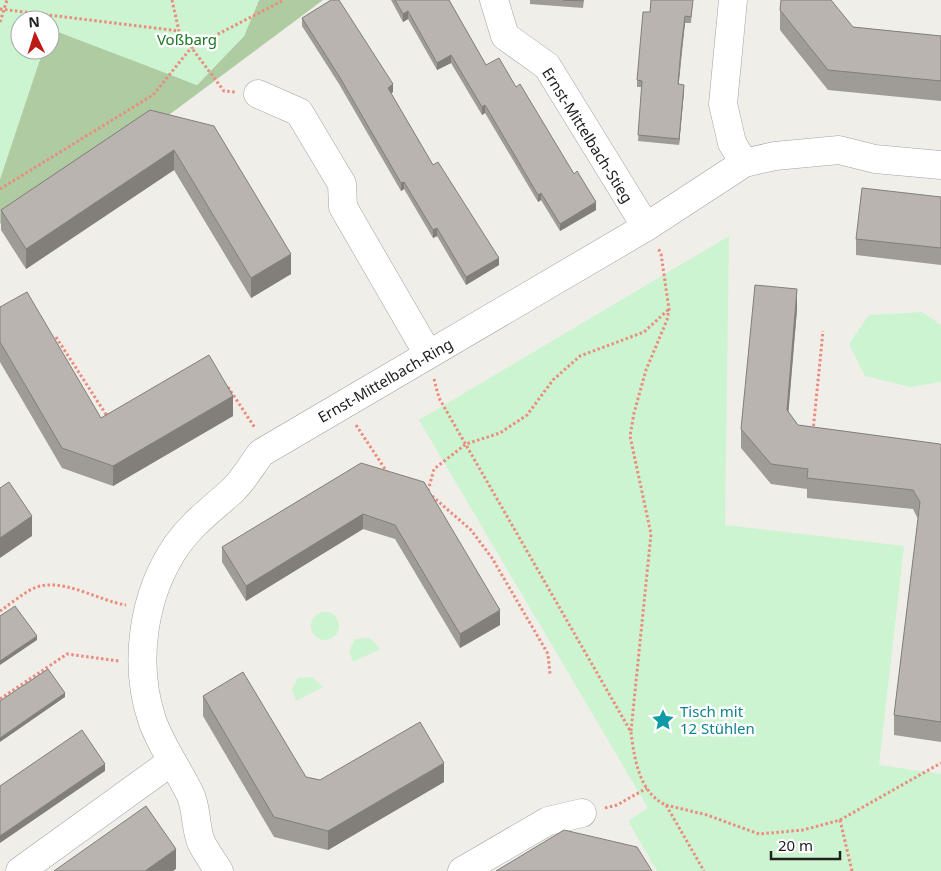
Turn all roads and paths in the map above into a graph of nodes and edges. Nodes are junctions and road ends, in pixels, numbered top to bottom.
1 (7, 0) edge
2 (172, 0) edge
3 (284, 0) edge
4 (494, 0) edge
5 (733, 0) edge
6 (2, 9) edge
7 (0, 22) edge
8 (179, 31) junction
9 (191, 48) junction
10 (258, 94) joint
11 (744, 163) junction
12 (941, 165) edge
13 (0, 190) edge
14 (646, 227) junction
15 (669, 309) junction
16 (822, 331) dead end
17 (56, 337) edge
18 (428, 354) junction
19 (225, 383) edge
20 (342, 404) junction
21 (115, 411) edge
22 (813, 435) edge
23 (466, 444) junction
24 (268, 448) junction
25 (392, 480) edge
26 (419, 488) edge
27 (428, 492) junction
28 (149, 608) junction
29 (0, 611) edge
30 (142, 664) junction
31 (550, 674) dead end
32 (0, 699) edge
33 (631, 732) junction
34 (171, 762) junction
35 (941, 763) edge
36 (646, 788) junction
37 (666, 805) junction
38 (582, 813) joint
39 (840, 820) junction
40 (20, 871) edge
41 (219, 871) edge
42 (462, 871) edge
43 (704, 871) edge
44 (852, 871) edge

1 - 6 path
2 - 8 path
3 - 9 path
4 - 14 street, Ernst-Mittelbach-Stieg
5 - 11 street
6 - 7 path
6 - 8 path
8 - 9 path
9 - 10 path
9 - 13 path
10 - 18 street
11 - 12 street, Ernst-Mittelbach-Ring
11 - 14 street, Ernst-Mittelbach-Ring
14 - 15 path
14 - 18 street, Ernst-Mittelbach-Ring
15 - 23 path
15 - 33 path
16 - 22 path
17 - 21 path
18 - 20 street, Ernst-Mittelbach-Ring
18 - 23 path
19 - 24 path
20 - 24 street, Ernst-Mittelbach-Ring
20 - 25 path
23 - 27 path
23 - 33 path
24 - 28 street, Ernst-Mittelbach-Ring
26 - 27 path
27 - 31 path
28 - 29 path
28 - 30 street, Ernst-Mittelbach-Ring
30 - 32 path
30 - 34 street, Ernst-Mittelbach-Ring
33 - 36 path
34 - 40 street
34 - 41 street, Ernst-Mittelbach-Ring
35 - 39 path
36 - 37 path
36 - 38 path
37 - 39 path
37 - 43 path
38 - 42 street
39 - 44 path

